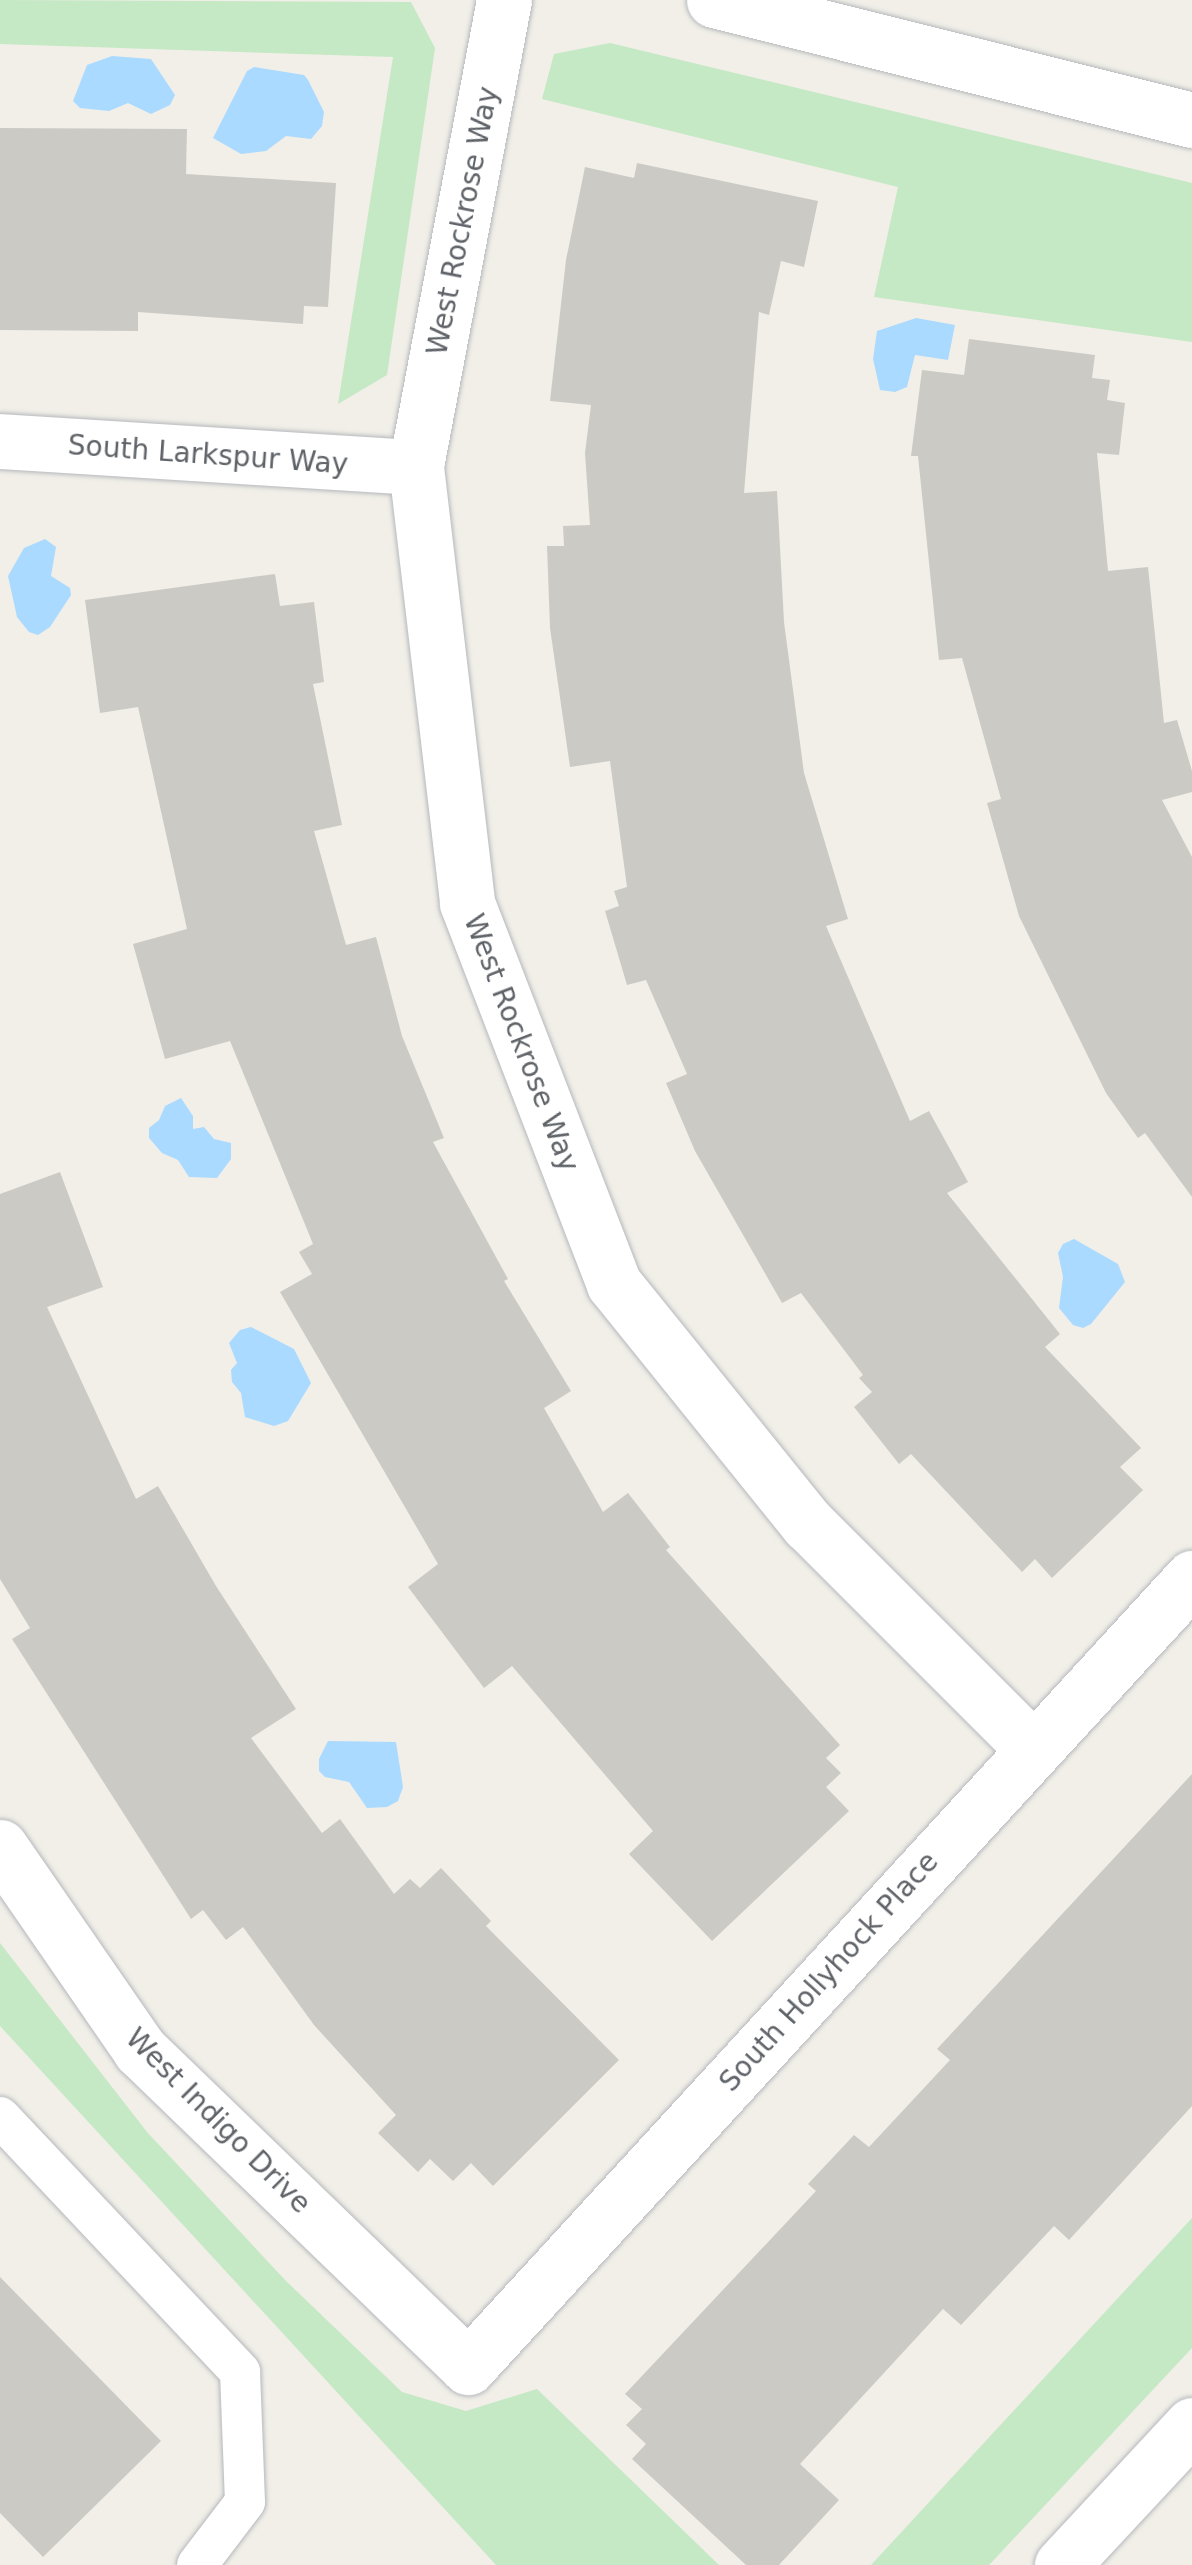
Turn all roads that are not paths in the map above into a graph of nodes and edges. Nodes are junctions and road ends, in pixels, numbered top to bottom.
1 (504, 0) edge
2 (714, 0) edge
3 (1192, 120) edge
4 (0, 441) edge
5 (416, 468) junction
6 (1192, 1578) edge
7 (1033, 1749) junction
8 (0, 1846) edge
9 (0, 2117) edge
10 (468, 2367) joint
11 (1192, 2425) edge
12 (198, 2565) edge
13 (1062, 2565) edge

1 - 5 street, West Rockrose Way
2 - 3 street
4 - 5 street, South Larkspur Way
5 - 7 street, West Rockrose Way
6 - 7 street, South Hollyhock Place
7 - 10 street, South Hollyhock Place
8 - 10 street, West Indigo Drive
9 - 12 lane
11 - 13 street

